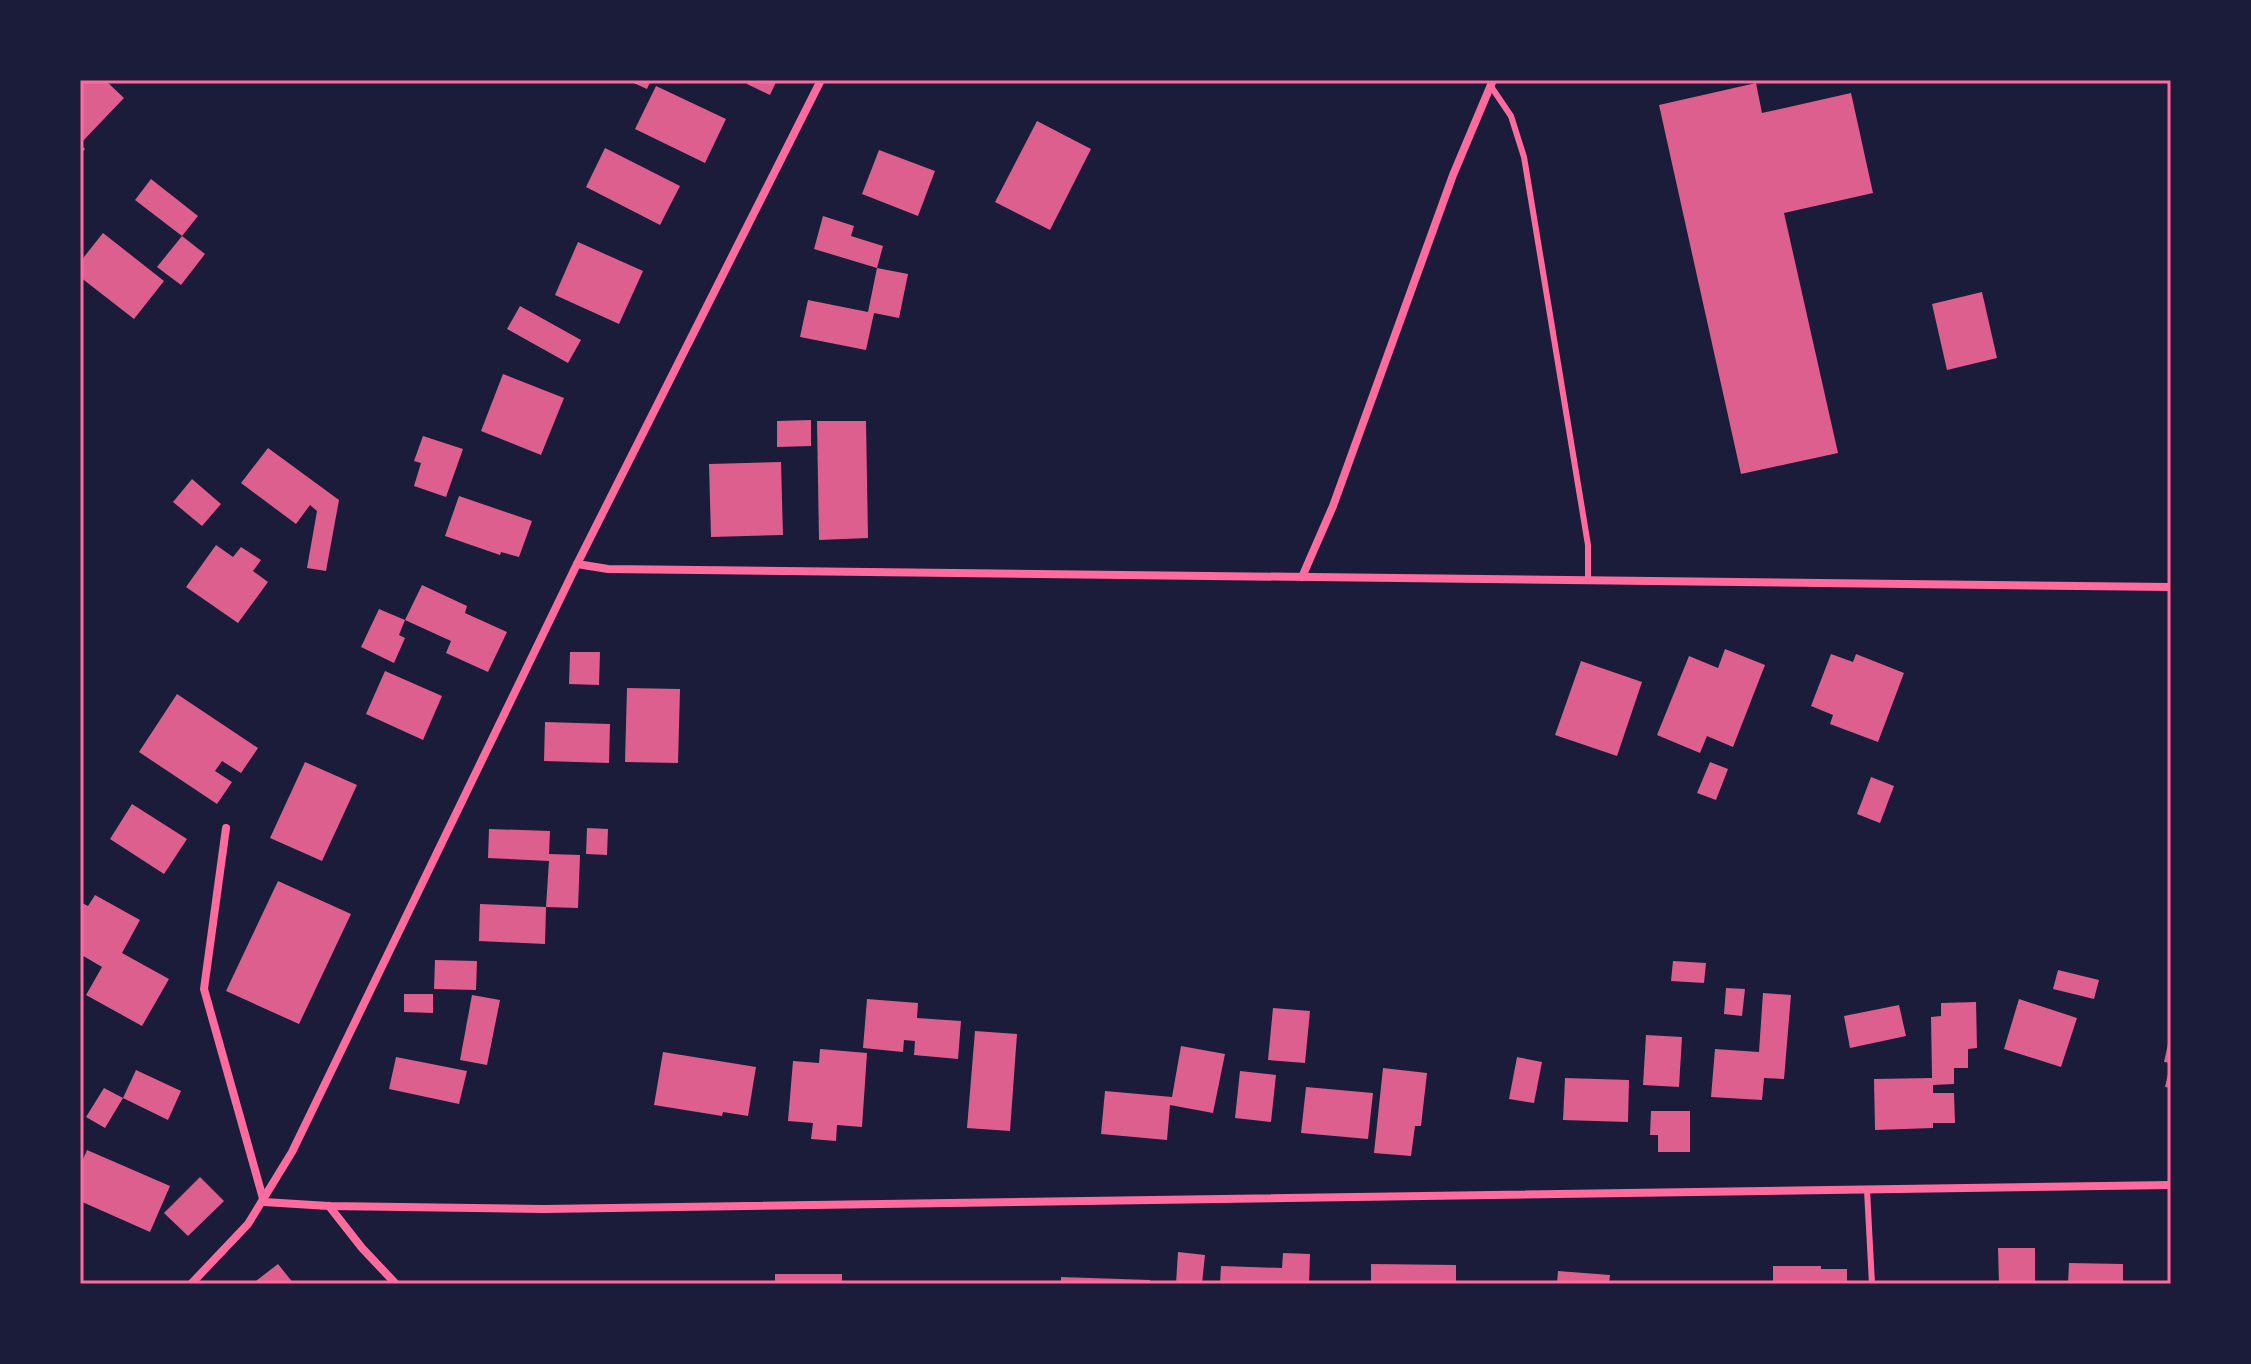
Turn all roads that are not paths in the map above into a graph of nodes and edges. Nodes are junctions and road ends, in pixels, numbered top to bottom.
1 (821, 80) edge
2 (1492, 83) edge
3 (577, 564) junction
4 (1302, 577) junction
5 (1588, 579) junction
6 (2171, 587) edge
7 (226, 828) dead end
8 (2171, 1185) edge
9 (1867, 1190) junction
10 (264, 1202) junction
11 (329, 1206) junction
12 (191, 1284) edge
13 (396, 1284) edge
14 (1872, 1284) edge

1 - 3 street
2 - 4 street
2 - 5 lane
3 - 4 street
3 - 10 street
4 - 5 street
5 - 6 street
7 - 10 street
8 - 9 street
9 - 11 street
9 - 14 lane
10 - 11 street
10 - 12 street
11 - 13 street

